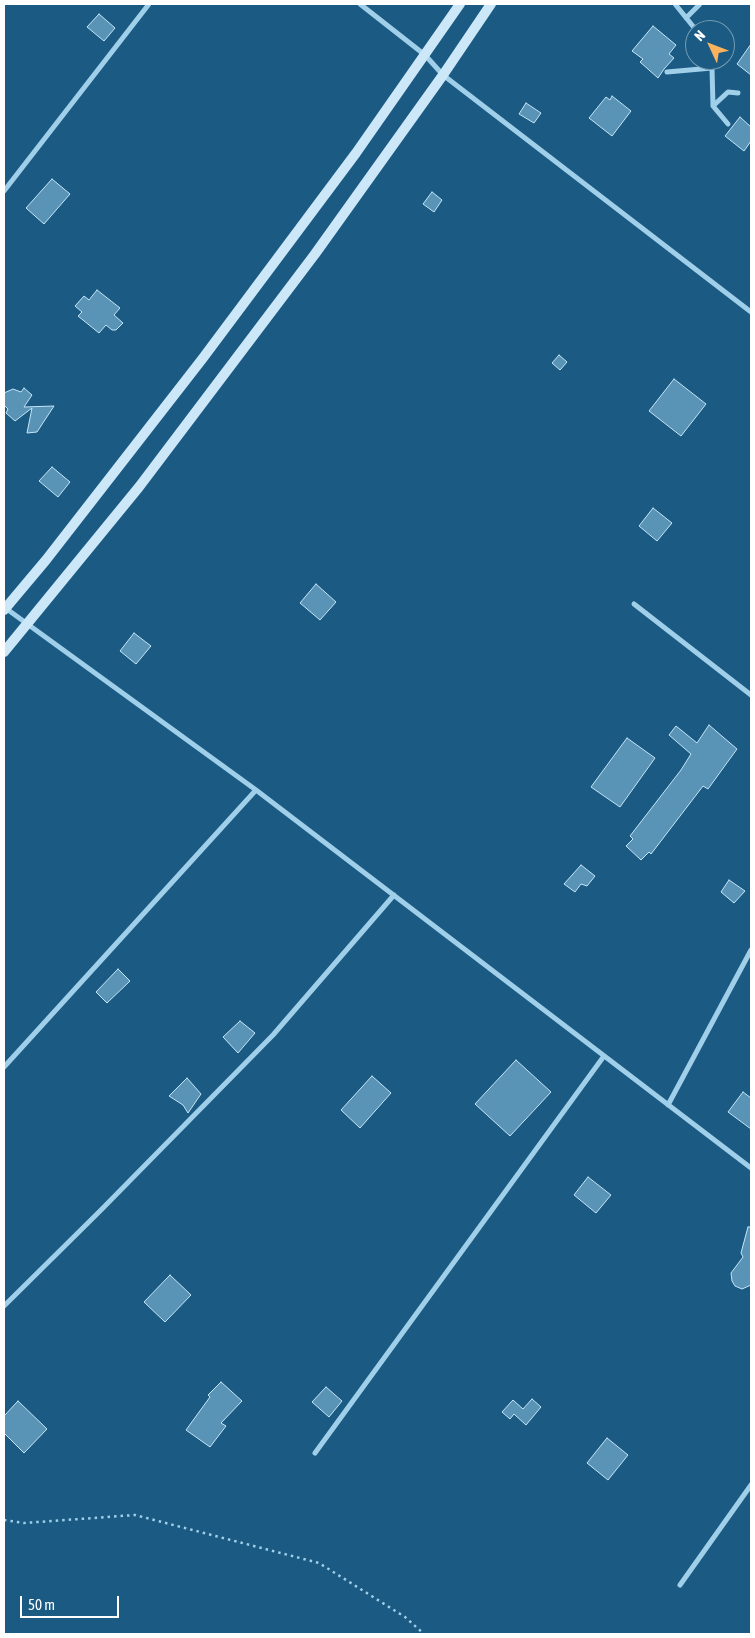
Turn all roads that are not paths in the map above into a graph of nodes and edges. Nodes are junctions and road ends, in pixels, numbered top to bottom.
1 (148, 4) edge
2 (360, 4) edge
3 (460, 4) edge
4 (491, 4) edge
5 (675, 4) edge
6 (700, 4) edge
7 (686, 18) joint
8 (425, 55) junction
9 (689, 70) edge
10 (712, 70) edge
11 (666, 72) dead end
12 (443, 75) junction
13 (738, 93) dead end
14 (713, 106) junction
15 (728, 124) dead end
16 (5, 188) edge
17 (751, 312) edge
18 (634, 604) dead end
19 (4, 608) edge
20 (28, 624) junction
21 (4, 652) edge
22 (751, 695) edge
23 (256, 790) junction
24 (394, 896) junction
25 (751, 950) edge
26 (604, 1056) junction
27 (4, 1067) edge
28 (668, 1105) junction
29 (751, 1168) edge
30 (4, 1306) edge
31 (315, 1453) dead end
32 (751, 1485) edge
33 (680, 1585) dead end

1 - 16 street
2 - 8 street
3 - 8 main road
4 - 12 main road
5 - 7 street
6 - 7 street
8 - 12 street
8 - 19 main road
9 - 11 street
10 - 14 street
12 - 17 street
12 - 20 main road
13 - 14 street
14 - 15 street
18 - 22 street
19 - 20 street
20 - 21 main road
20 - 23 street
23 - 24 street
23 - 27 street
24 - 26 street
24 - 30 street
25 - 28 street
26 - 28 street
26 - 31 street
28 - 29 street
32 - 33 street

